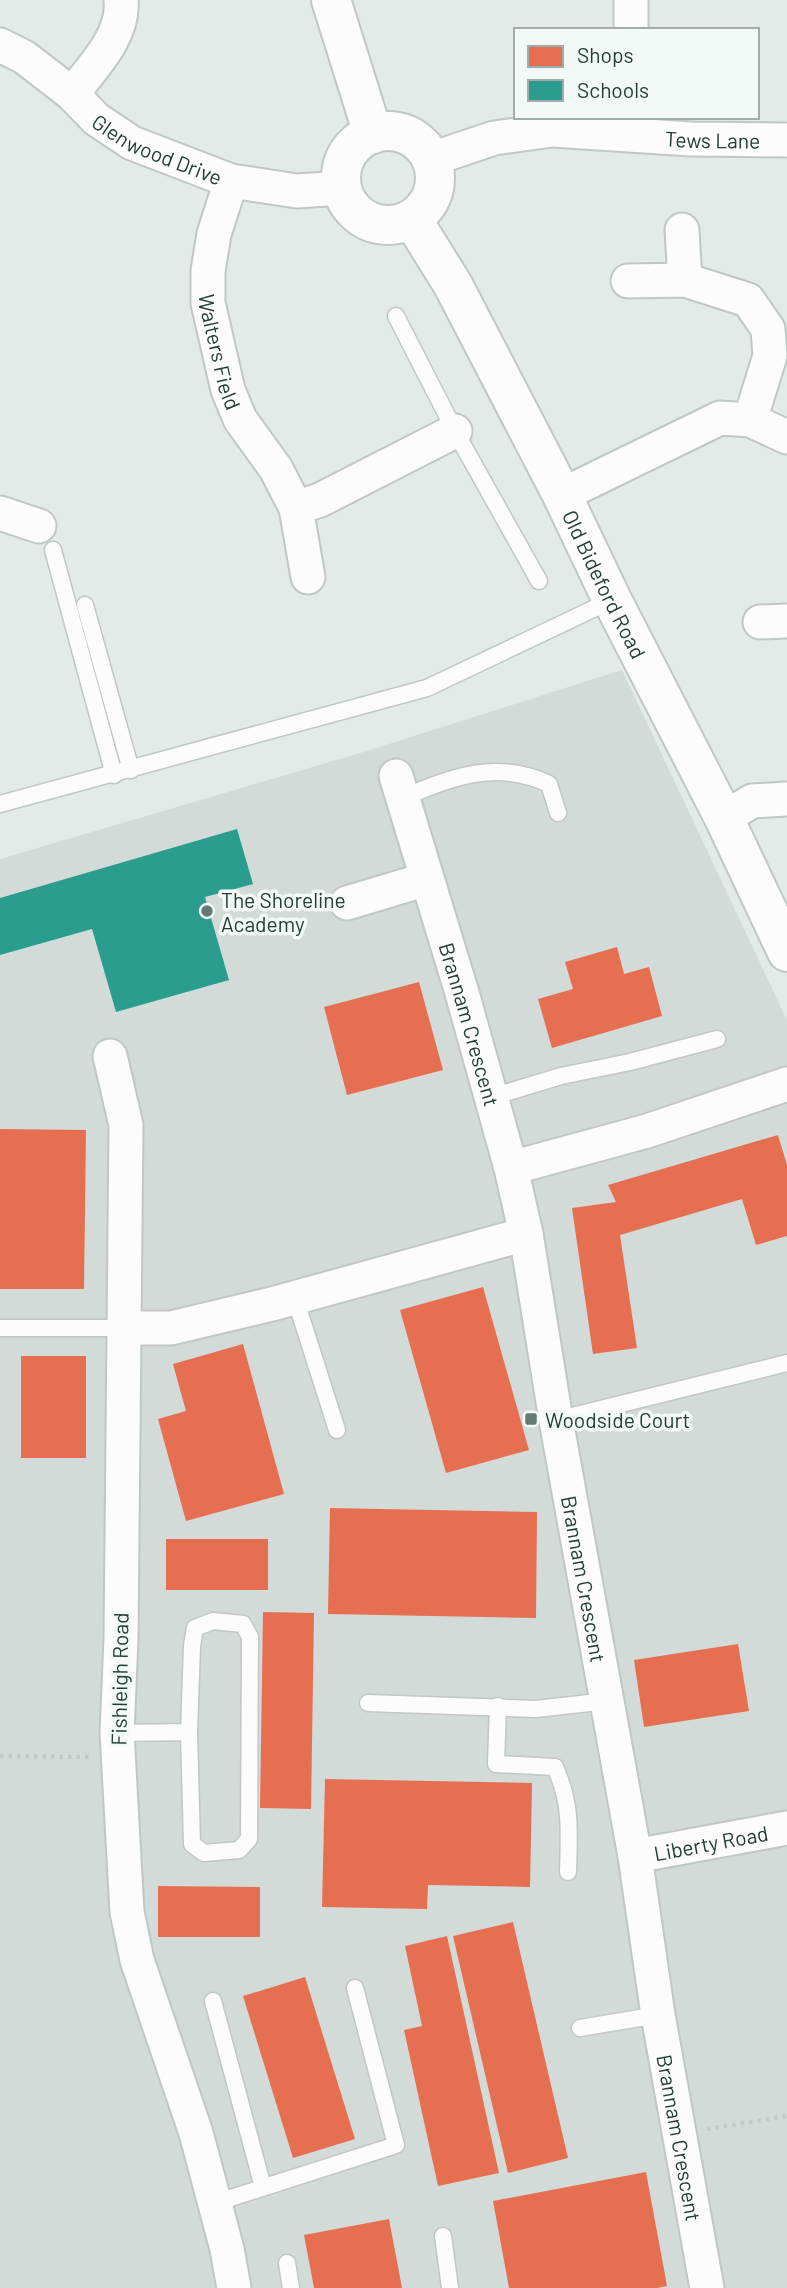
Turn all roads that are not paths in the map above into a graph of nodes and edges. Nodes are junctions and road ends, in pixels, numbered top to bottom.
1 (121, 0) edge
2 (331, 0) edge
3 (631, 0) edge
4 (631, 28) edge
5 (0, 45) edge
6 (72, 94) junction
7 (373, 134) junction
8 (787, 140) edge
9 (432, 159) junction
10 (231, 181) junction
11 (342, 188) junction
12 (412, 219) junction
13 (682, 230) dead end
14 (685, 280) junction
15 (628, 281) dead end
16 (396, 316) dead end
17 (777, 326) edge
18 (750, 420) junction
19 (455, 430) junction
20 (787, 437) edge
21 (562, 495) junction
22 (296, 508) junction
23 (0, 513) edge
24 (46, 538) joint
25 (308, 577) dead end
26 (539, 581) dead end
27 (612, 600) junction
28 (85, 605) dead end
29 (131, 770) junction
30 (114, 775) junction
31 (400, 787) joint
32 (787, 799) edge
33 (0, 804) edge
34 (558, 813) dead end
35 (724, 818) junction
36 (427, 879) junction
37 (347, 903) dead end
38 (787, 953) edge
39 (717, 1040) dead end
40 (110, 1056) dead end
41 (787, 1084) edge
42 (492, 1097) junction
43 (512, 1168) junction
44 (526, 1234) junction
45 (295, 1298) junction
46 (0, 1328) edge
47 (122, 1328) junction
48 (787, 1363) edge
49 (556, 1420) junction
50 (337, 1430) dead end
51 (607, 1701) junction
52 (368, 1703) dead end
53 (498, 1706) junction
54 (189, 1732) junction
55 (117, 1745) junction
56 (787, 1828) edge
57 (635, 1856) junction
58 (568, 1872) dead end
59 (355, 1988) dead end
60 (213, 2001) dead end
61 (658, 2015) junction
62 (580, 2028) dead end
63 (263, 2187) junction
64 (215, 2203) junction
65 (443, 2236) dead end
66 (287, 2263) dead end
67 (234, 2288) edge
68 (291, 2288) edge
69 (450, 2288) edge
70 (706, 2288) edge

1 - 6 street
2 - 7 street
3 - 4 street
5 - 6 street, Glenwood Drive
6 - 10 street, Glenwood Drive
7 - 9 street
7 - 11 street
8 - 9 street, Tews Lane
9 - 12 street
10 - 11 street, Glenwood Drive
10 - 22 street, Walters Field
11 - 12 street
12 - 21 street, Old Bideford Road
13 - 14 street
14 - 15 street
14 - 17 street
16 - 19 lane
17 - 18 street
18 - 20 street
18 - 21 street
19 - 22 street
19 - 26 lane
21 - 27 street, Old Bideford Road
22 - 25 street, Walters Field
23 - 24 street
24 - 30 lane
27 - 29 lane
27 - 35 street, Old Bideford Road
28 - 29 lane
29 - 30 lane
30 - 33 lane
31 - 34 lane
31 - 36 street, Brannam Crescent
32 - 35 street
35 - 38 street, Old Bideford Road
36 - 37 street
36 - 42 street, Brannam Crescent
39 - 42 lane
40 - 47 street, Fishleigh Road
41 - 43 street
42 - 43 street, Brannam Crescent
43 - 44 street, Brannam Crescent
44 - 45 street
44 - 49 street, Brannam Crescent
45 - 47 street
45 - 50 lane
46 - 47 lane
47 - 55 street, Fishleigh Road
48 - 49 lane
49 - 51 street, Brannam Crescent
51 - 53 lane
51 - 57 street, Brannam Crescent
52 - 53 lane
53 - 58 lane
54 - 54 lane
54 - 55 lane
55 - 64 street, Fishleigh Road
56 - 57 street, Liberty Road
57 - 61 street, Brannam Crescent
59 - 63 lane
60 - 63 lane
61 - 62 lane
61 - 70 street, Brannam Crescent
63 - 64 lane
64 - 67 street, Fishleigh Road
65 - 69 lane
66 - 68 lane

